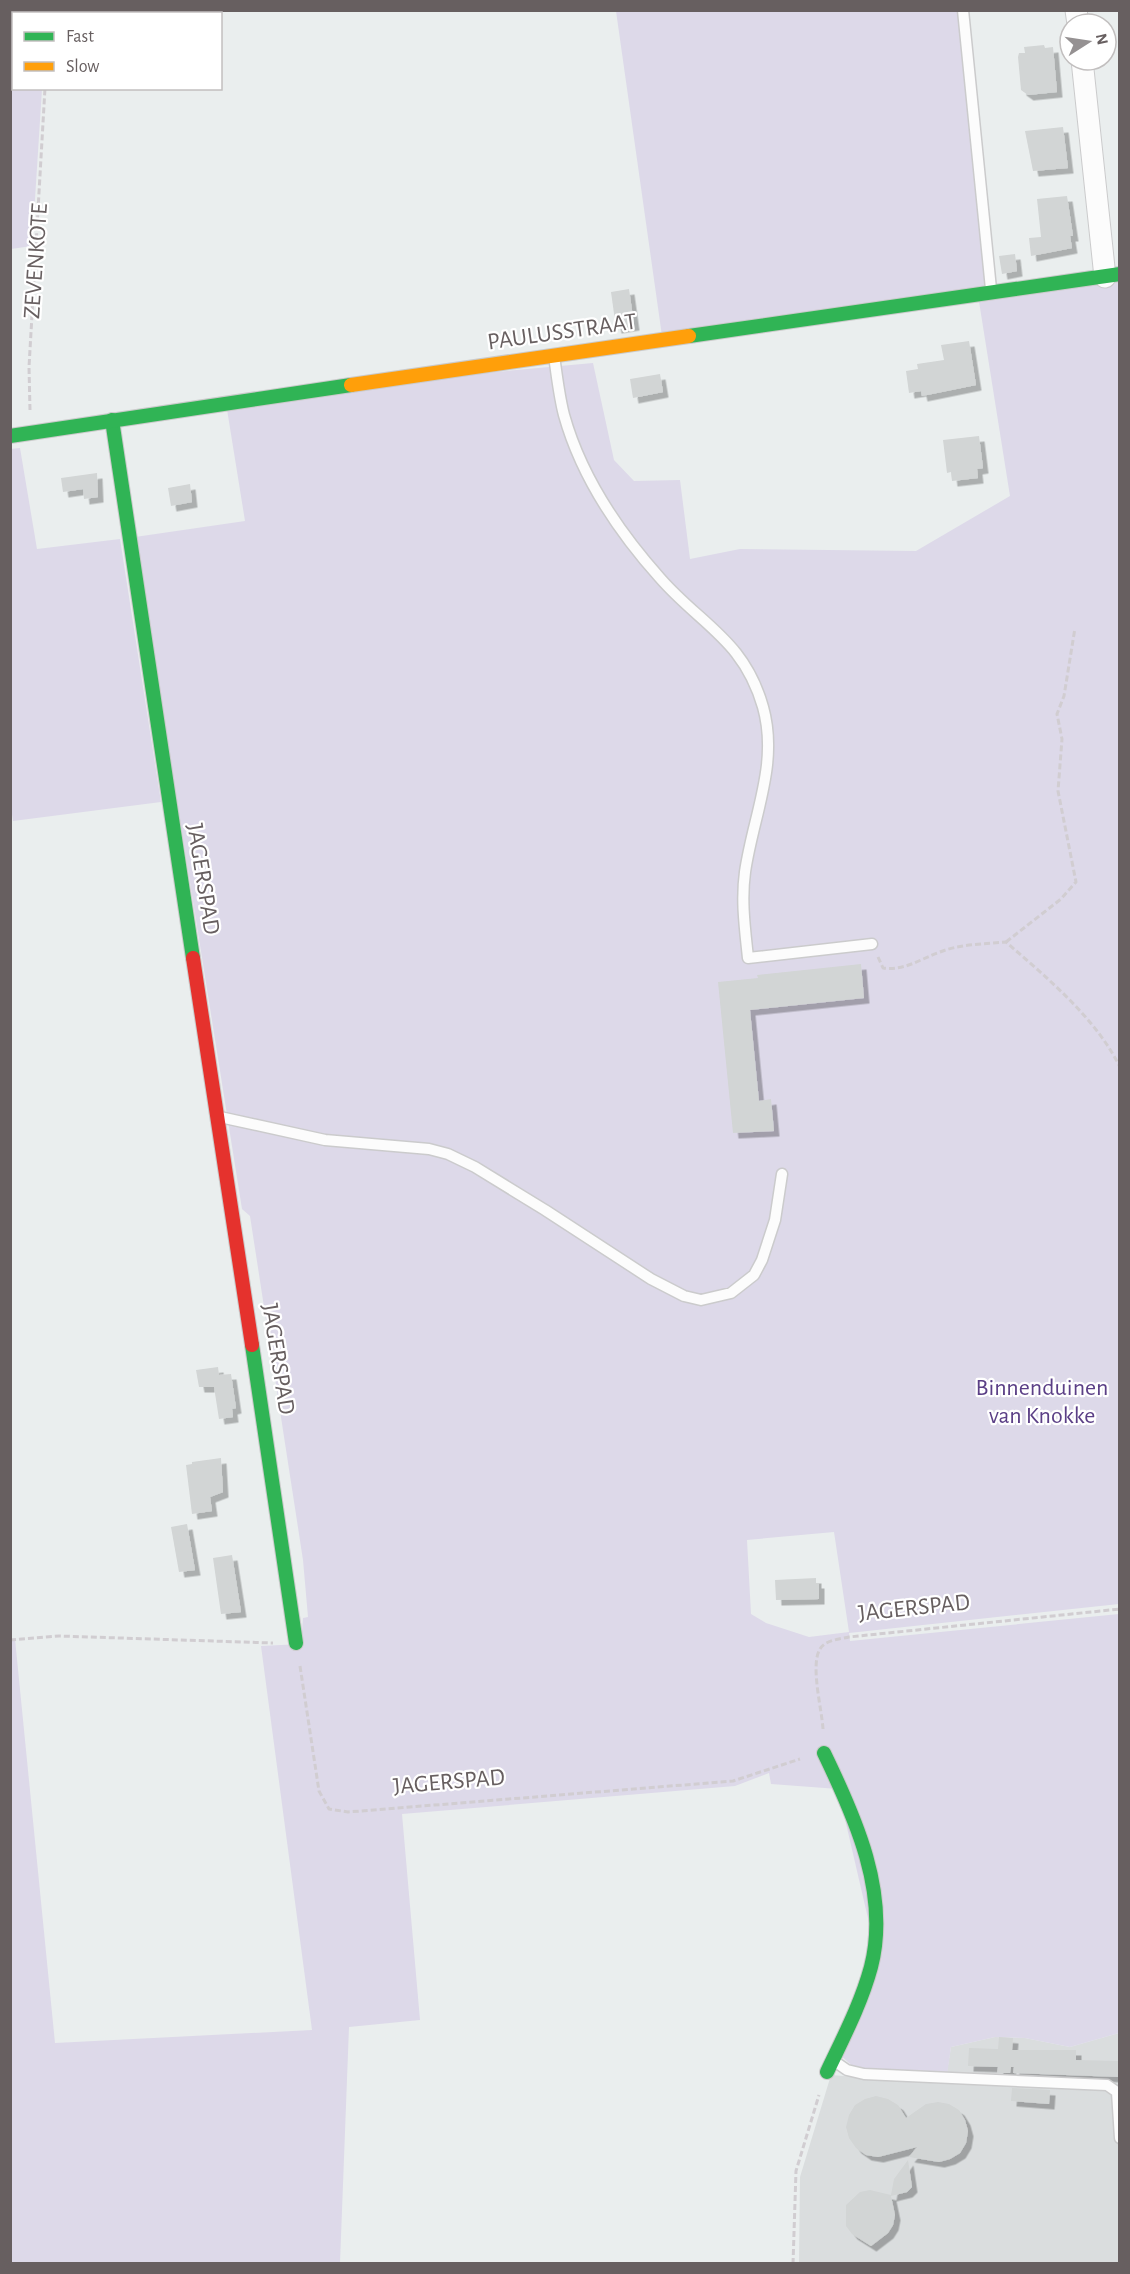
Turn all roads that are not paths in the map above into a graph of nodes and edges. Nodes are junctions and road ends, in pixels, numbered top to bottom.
1 (963, 10) edge
2 (1084, 72) edge
3 (1112, 275) edge
4 (992, 292) junction
5 (554, 356) junction
6 (112, 420) junction
7 (10, 436) edge
8 (872, 945) road end
9 (217, 1117) junction
10 (782, 1174) dead end
11 (296, 1643) road end
12 (824, 1753) road end
13 (829, 2066) joint
14 (1119, 2138) edge

1 - 4 lane
2 - 3 street
3 - 4 street, PAULUSSTRAAT
4 - 5 street, PAULUSSTRAAT
5 - 6 street, PAULUSSTRAAT
5 - 8 lane
6 - 7 street, PAULUSSTRAAT
6 - 9 street, JAGERSPAD
9 - 10 lane
9 - 11 street, JAGERSPAD
12 - 13 street
13 - 14 lane

